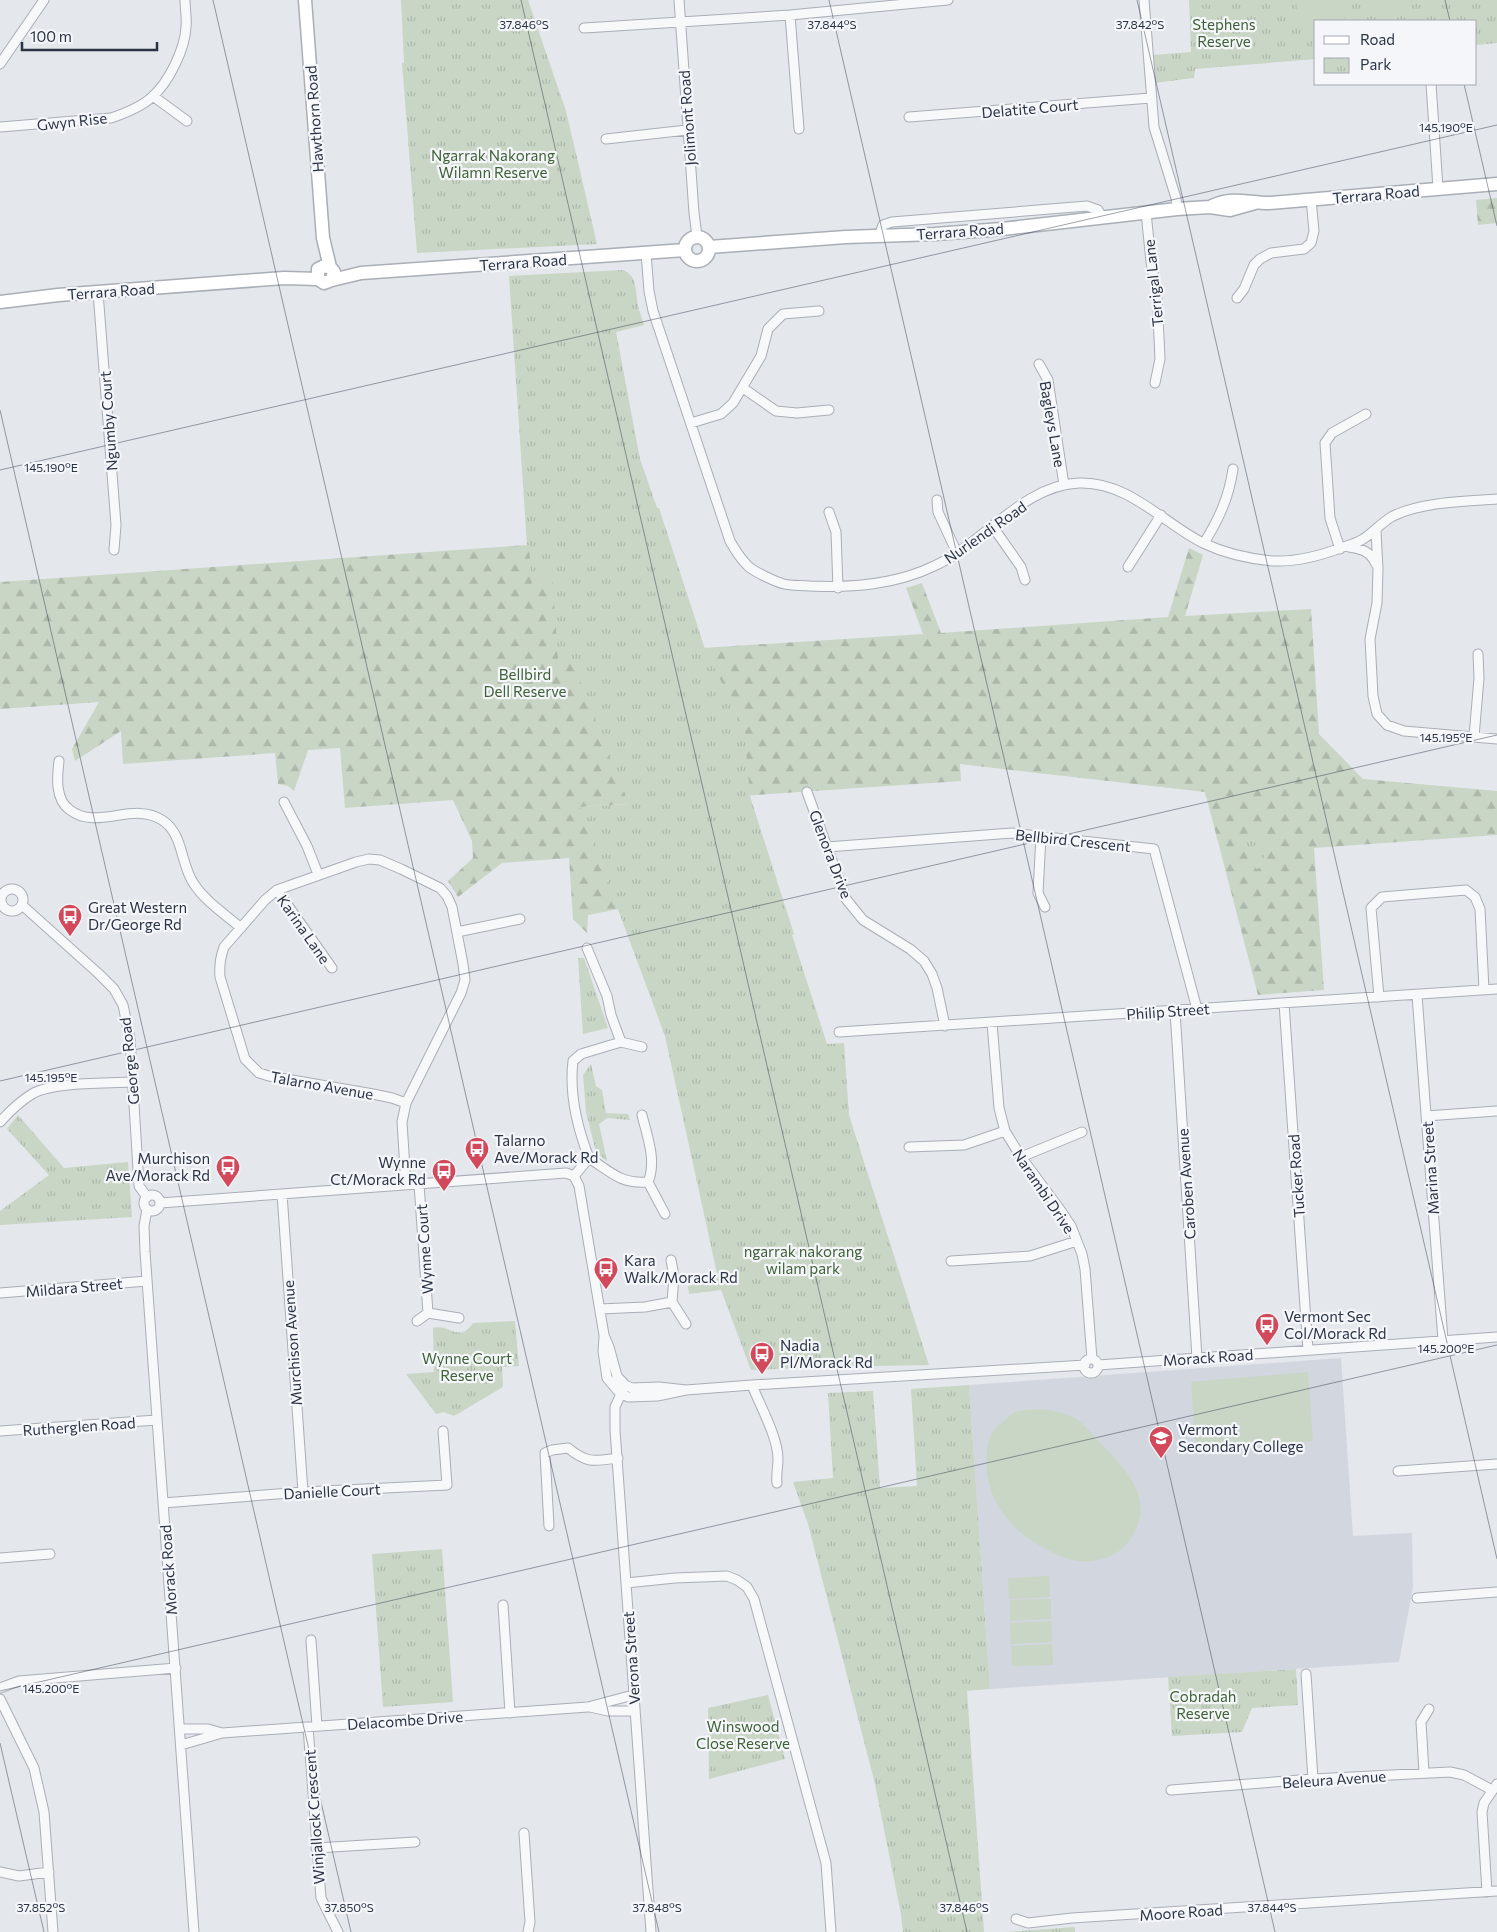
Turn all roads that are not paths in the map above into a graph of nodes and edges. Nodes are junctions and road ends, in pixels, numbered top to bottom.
1 (44, 0) edge
2 (185, 0) edge
3 (305, 0) edge
4 (678, 0) edge
5 (948, 0) edge
6 (1144, 0) edge
7 (790, 14) junction
8 (680, 22) junction
9 (584, 28) dead end
10 (0, 64) edge
11 (1431, 85) edge
12 (153, 96) junction
13 (1150, 98) junction
14 (909, 117) dead end
15 (187, 121) dead end
16 (0, 127) edge
17 (799, 129) dead end
18 (687, 130) junction
19 (606, 139) dead end
20 (1497, 184) edge
21 (1438, 188) junction
22 (1311, 199) junction
23 (1177, 210) junction
24 (1146, 212) junction
25 (697, 236) junction
26 (709, 247) junction
27 (685, 250) junction
28 (646, 253) junction
29 (325, 272) junction
30 (98, 292) junction
31 (0, 294) edge
32 (58, 295) junction
33 (1236, 298) dead end
34 (0, 302) edge
35 (819, 311) dead end
36 (1038, 364) dead end
37 (1155, 383) dead end
38 (743, 388) junction
39 (829, 410) dead end
40 (1366, 414) dead end
41 (691, 423) junction
42 (1233, 469) dead end
43 (1064, 485) junction
44 (1497, 499) edge
45 (937, 500) dead end
46 (829, 512) dead end
47 (1161, 515) junction
48 (993, 527) junction
49 (1376, 530) junction
50 (1204, 543) junction
51 (1343, 547) junction
52 (114, 550) dead end
53 (957, 553) junction
54 (1128, 567) dead end
55 (1378, 569) junction
56 (1025, 580) dead end
57 (838, 588) junction
58 (1478, 654) dead end
59 (1474, 737) junction
60 (1497, 739) edge
61 (59, 761) dead end
62 (807, 792) dead end
63 (284, 802) dead end
64 (1041, 836) junction
65 (827, 847) junction
66 (318, 874) junction
67 (3, 890) edge
68 (277, 890) junction
69 (22, 906) junction
70 (1045, 907) dead end
71 (2, 910) edge
72 (520, 919) dead end
73 (240, 928) junction
74 (457, 932) junction
75 (587, 948) dead end
76 (332, 968) dead end
77 (1497, 989) edge
78 (1484, 990) junction
79 (1417, 995) junction
80 (1379, 997) junction
81 (1284, 1003) junction
82 (1197, 1009) junction
83 (1175, 1011) junction
84 (992, 1023) junction
85 (945, 1026) junction
86 (839, 1032) dead end
87 (621, 1042) junction
88 (642, 1047) dead end
89 (132, 1082) junction
90 (406, 1103) junction
91 (1497, 1111) edge
92 (642, 1115) dead end
93 (1426, 1116) junction
94 (0, 1122) edge
95 (1005, 1131) junction
96 (1082, 1132) dead end
97 (909, 1147) dead end
98 (1021, 1157) junction
99 (589, 1158) junction
100 (574, 1176) junction
101 (648, 1182) junction
102 (419, 1184) junction
103 (406, 1185) junction
104 (282, 1194) junction
105 (147, 1197) junction
106 (160, 1203) junction
107 (147, 1209) junction
108 (665, 1214) dead end
109 (1077, 1241) junction
110 (671, 1260) dead end
111 (951, 1260) dead end
112 (147, 1281) junction
113 (0, 1293) edge
114 (672, 1302) junction
115 (600, 1309) junction
116 (428, 1313) junction
117 (459, 1318) dead end
118 (417, 1321) dead end
119 (686, 1324) dead end
120 (1497, 1336) edge
121 (1443, 1340) junction
122 (1308, 1350) junction
123 (1197, 1358) junction
124 (1092, 1363) junction
125 (752, 1385) junction
126 (623, 1389) junction
127 (157, 1420) junction
128 (0, 1431) edge
129 (443, 1431) dead end
130 (618, 1458) junction
131 (1497, 1464) edge
132 (1398, 1471) dead end
133 (777, 1483) dead end
134 (303, 1492) junction
135 (163, 1504) junction
136 (549, 1526) dead end
137 (50, 1554) dead end
138 (0, 1558) edge
139 (626, 1583) junction
140 (1497, 1592) edge
141 (1417, 1598) dead end
142 (503, 1605) dead end
143 (311, 1640) dead end
144 (176, 1668) junction
145 (1306, 1674) dead end
146 (0, 1688) edge
147 (633, 1695) junction
148 (0, 1699) edge
149 (588, 1707) junction
150 (1429, 1709) dead end
151 (634, 1711) junction
152 (510, 1713) junction
153 (312, 1727) junction
154 (180, 1730) junction
155 (222, 1733) junction
156 (181, 1745) junction
157 (1424, 1773) junction
158 (1313, 1780) junction
159 (1495, 1787) edge
160 (1171, 1790) dead end
161 (524, 1833) dead end
162 (415, 1842) dead end
163 (316, 1848) junction
164 (0, 1872) edge
165 (49, 1872) junction
166 (1497, 1891) edge
167 (1487, 1892) junction
168 (1016, 1919) dead end
169 (53, 1932) edge
170 (194, 1932) edge
171 (338, 1932) edge
172 (528, 1932) edge
173 (651, 1932) edge
174 (831, 1932) edge

1 - 10 street
2 - 12 street, Gwyn Rise
3 - 29 main road, Hawthorn Road
4 - 8 street, Jolimont Road
5 - 7 street
6 - 13 street
7 - 8 street
7 - 17 street
8 - 9 street
8 - 18 street, Jolimont Road
11 - 21 street
12 - 15 street
12 - 16 street, Gwyn Rise
13 - 14 street, Delatite Court
13 - 23 street
18 - 19 street
18 - 25 street, Jolimont Road
20 - 21 main road, Terrara Road
21 - 22 main road, Terrara Road
22 - 23 main road, Terrara Road
22 - 33 street
23 - 24 main road, Terrara Road
24 - 26 main road, Terrara Road
24 - 37 street, Terrigal Lane
25 - 26 main road
25 - 27 main road
26 - 27 main road
27 - 28 main road, Terrara Road
28 - 29 main road, Terrara Road
28 - 41 street, Nurlendi Road
29 - 30 main road, Terrara Road
30 - 32 main road, Terrara Road
30 - 52 street, Ngumby Court
31 - 32 main road, Terrara Road
32 - 34 main road, Terrara Road
35 - 38 street
36 - 43 street, Bagleys Lane
38 - 39 street
38 - 41 street
40 - 51 street
41 - 57 street, Nurlendi Road
42 - 50 street
43 - 47 street, Nurlendi Road
43 - 48 street, Nurlendi Road
44 - 49 street, Nurlendi Road
45 - 53 street
46 - 57 street
47 - 50 street, Nurlendi Road
47 - 54 street
48 - 53 street, Nurlendi Road
48 - 56 street
49 - 51 street, Nurlendi Road
49 - 55 street
50 - 51 street, Nurlendi Road
51 - 55 street
53 - 57 street, Nurlendi Road
55 - 59 street
58 - 59 street
59 - 60 street
61 - 73 street
62 - 65 street, Glenora Drive
63 - 66 street
64 - 65 street, Bellbird Crescent
64 - 70 street
64 - 82 street, Bellbird Crescent
65 - 85 street, Glenora Drive
66 - 68 street, Talarno Avenue
66 - 74 street, Talarno Avenue
67 - 69 street
67 - 71 street
68 - 73 street, Talarno Avenue
68 - 76 street, Karina Lane
69 - 71 street
69 - 89 street, George Road
72 - 74 street
73 - 90 street, Talarno Avenue
74 - 90 street, Talarno Avenue
75 - 87 street
77 - 78 street, Philip Street
78 - 79 street, Philip Street
78 - 80 street
79 - 80 street, Philip Street
79 - 93 street, Marina Street
80 - 81 street, Philip Street
81 - 82 street, Philip Street
81 - 122 street, Tucker Road
82 - 83 street, Philip Street
83 - 84 street, Philip Street
83 - 123 street, Caroben Avenue
84 - 85 street, Philip Street
84 - 95 street, Narambi Drive
85 - 86 street, Philip Street
87 - 88 street
87 - 99 street
89 - 94 street
89 - 105 street, George Road
90 - 103 street, Talarno Avenue
91 - 93 street
92 - 101 street
93 - 121 street, Marina Street
95 - 97 street
95 - 98 street, Narambi Drive
96 - 98 street
98 - 109 street, Narambi Drive
99 - 100 street
99 - 101 street
100 - 102 street
100 - 115 street
101 - 108 street
102 - 103 street
102 - 116 street, Wynne Court
103 - 104 street
104 - 106 street
104 - 134 street, Murchison Avenue
105 - 106 street
105 - 107 street
106 - 107 street
107 - 112 street, Morack Road
109 - 111 street
109 - 124 street, Narambi Drive
110 - 114 street
112 - 113 street, Mildara Street
112 - 127 street, Morack Road
114 - 115 street
114 - 119 street
115 - 126 street
116 - 117 street, Wynne Court
116 - 118 street, Wynne Court
120 - 121 street, Morack Road
121 - 122 street, Morack Road
122 - 123 street, Morack Road
123 - 124 street, Morack Road
124 - 125 street, Morack Road
125 - 126 street, Morack Road
125 - 133 street
126 - 130 street, Verona Street
127 - 128 street, Rutherglen Road
127 - 135 street, Morack Road
129 - 134 street, Danielle Court
130 - 136 street
130 - 139 street, Verona Street
131 - 132 street
134 - 135 street, Danielle Court
135 - 144 street, Morack Road
137 - 138 street
139 - 147 street, Verona Street
139 - 174 street
140 - 141 street
142 - 152 street
143 - 153 street, Winjallock Crescent
144 - 146 street
144 - 154 street, Morack Road
145 - 158 street
147 - 149 street, Delacombe Drive
147 - 151 street, Verona Street
148 - 165 street
149 - 151 street, Delacombe Drive
149 - 152 street, Delacombe Drive
150 - 157 street
151 - 173 street, Verona Street
152 - 153 street, Delacombe Drive
153 - 155 street, Delacombe Drive
153 - 163 street, Winjallock Crescent
154 - 155 street, Delacombe Drive
154 - 156 street, Morack Road
155 - 156 street, Delacombe Drive
156 - 170 street, Morack Road
157 - 158 street, Beleura Avenue
157 - 159 street, Beleura Avenue
158 - 160 street, Beleura Avenue
159 - 167 street
161 - 172 street
162 - 163 street
163 - 171 street, Winjallock Crescent
164 - 165 street
165 - 169 street
166 - 167 street, Moore Road
167 - 168 street, Moore Road

